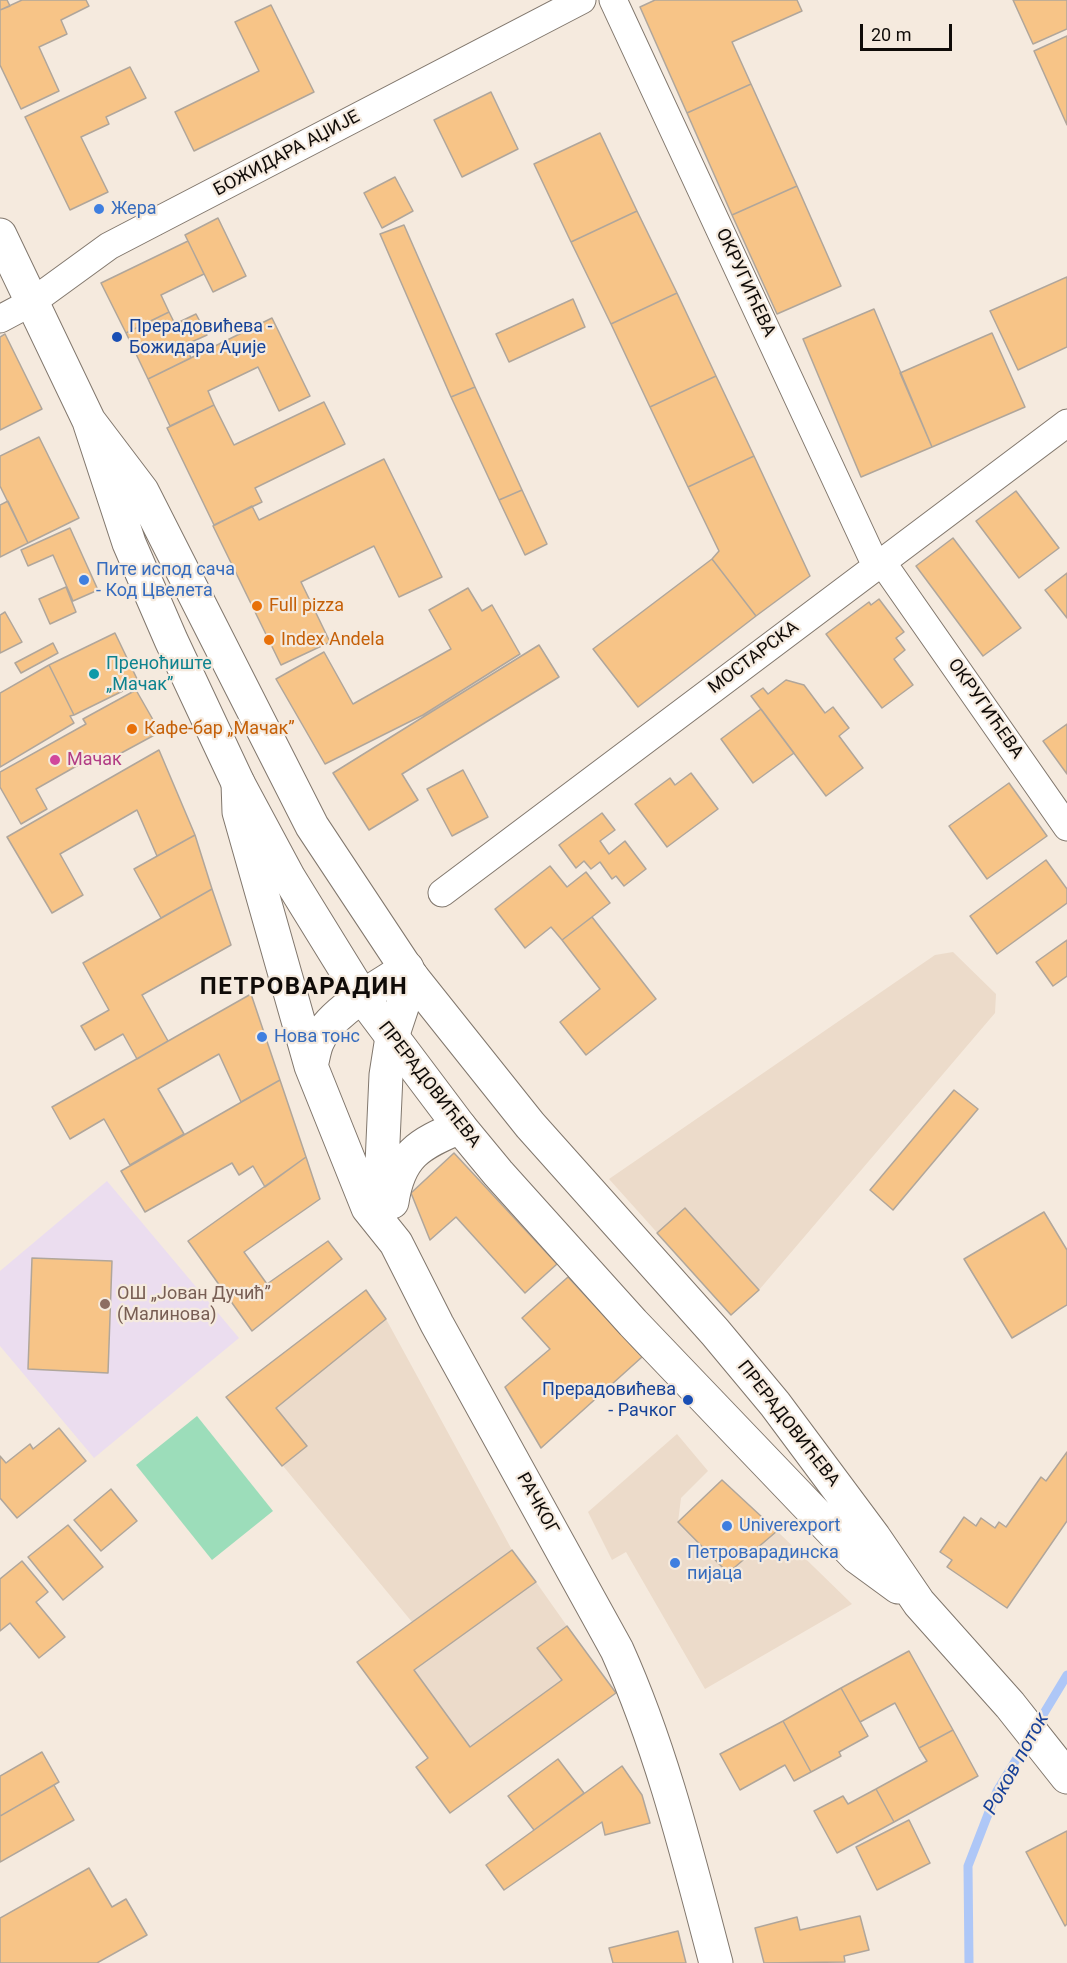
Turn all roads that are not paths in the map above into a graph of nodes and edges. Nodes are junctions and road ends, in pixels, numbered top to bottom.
1 (582, 0) edge
2 (614, 0) edge
3 (0, 235) edge
4 (32, 302) junction
5 (0, 319) edge
6 (89, 421) junction
7 (1067, 423) edge
8 (879, 564) junction
9 (238, 783) junction
10 (1067, 827) edge
11 (442, 893) dead end
12 (409, 973) junction
13 (363, 998) junction
14 (392, 1037) junction
15 (311, 1066) junction
16 (460, 1127) junction
17 (392, 1201) junction
18 (396, 1243) junction
19 (919, 1603) junction
20 (1064, 1774) edge
21 (716, 1963) edge

1 - 4 street, БОЖИДАРА АЏИЈЕ
2 - 8 street, ОКРУГИЋЕВА
3 - 4 main road, ПРЕРАДОВИЋЕВА
4 - 5 street, БОЖИДАРА АЏИЈЕ
4 - 6 main road, ПРЕРАДОВИЋЕВА
6 - 9 main road, ПРЕРАДОВИЋЕВА
6 - 12 main road, ПРЕРАДОВИЋЕВА
7 - 8 street, МОСТАРСКА
8 - 10 street, ОКРУГИЋЕВА
8 - 11 street, МОСТАРСКА
9 - 13 main road, ПРЕРАДОВИЋЕВА
9 - 15 main road, РАЧКОГ
12 - 13 main road
12 - 14 main road
12 - 19 main road, ПРЕРАДОВИЋЕВА
13 - 14 main road, ПРЕРАДОВИЋЕВА
13 - 15 main road
14 - 16 main road, ПРЕРАДОВИЋЕВА
14 - 17 main road
15 - 18 main road, РАЧКОГ
16 - 17 main road
16 - 19 main road, ПРЕРАДОВИЋЕВА
17 - 18 main road
18 - 21 main road, РАЧКОГ
19 - 20 main road, ПРЕРАДОВИЋЕВА

